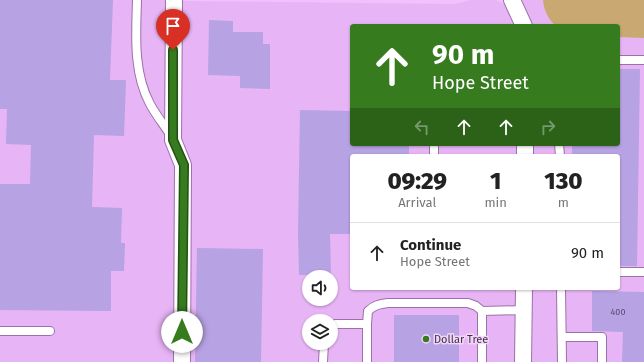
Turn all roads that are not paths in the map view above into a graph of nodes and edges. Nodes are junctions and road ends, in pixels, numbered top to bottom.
1 (137, 0) edge
2 (174, 0) edge
3 (512, 0) edge
4 (523, 24) edge
5 (620, 60) edge
6 (644, 60) edge
7 (173, 140) junction
8 (620, 272) edge
9 (644, 272) edge
10 (524, 290) edge
11 (561, 290) edge
12 (524, 310) junction
13 (482, 311) junction
14 (338, 324) edge
15 (367, 324) junction
16 (0, 331) edge
17 (50, 331) dead end
18 (562, 337) junction
19 (324, 350) edge
20 (182, 362) edge
21 (323, 362) edge
22 (367, 362) edge
23 (482, 362) edge
24 (523, 362) edge
25 (562, 362) edge
26 (602, 362) edge

1 - 7 lane
2 - 7 street
3 - 4 street
5 - 6 lane
7 - 20 street
8 - 9 lane
10 - 12 street
11 - 18 lane
12 - 13 lane
12 - 24 street
13 - 15 lane
13 - 23 lane
14 - 15 lane
15 - 22 lane
16 - 17 lane
18 - 25 lane
18 - 26 lane
19 - 21 lane

